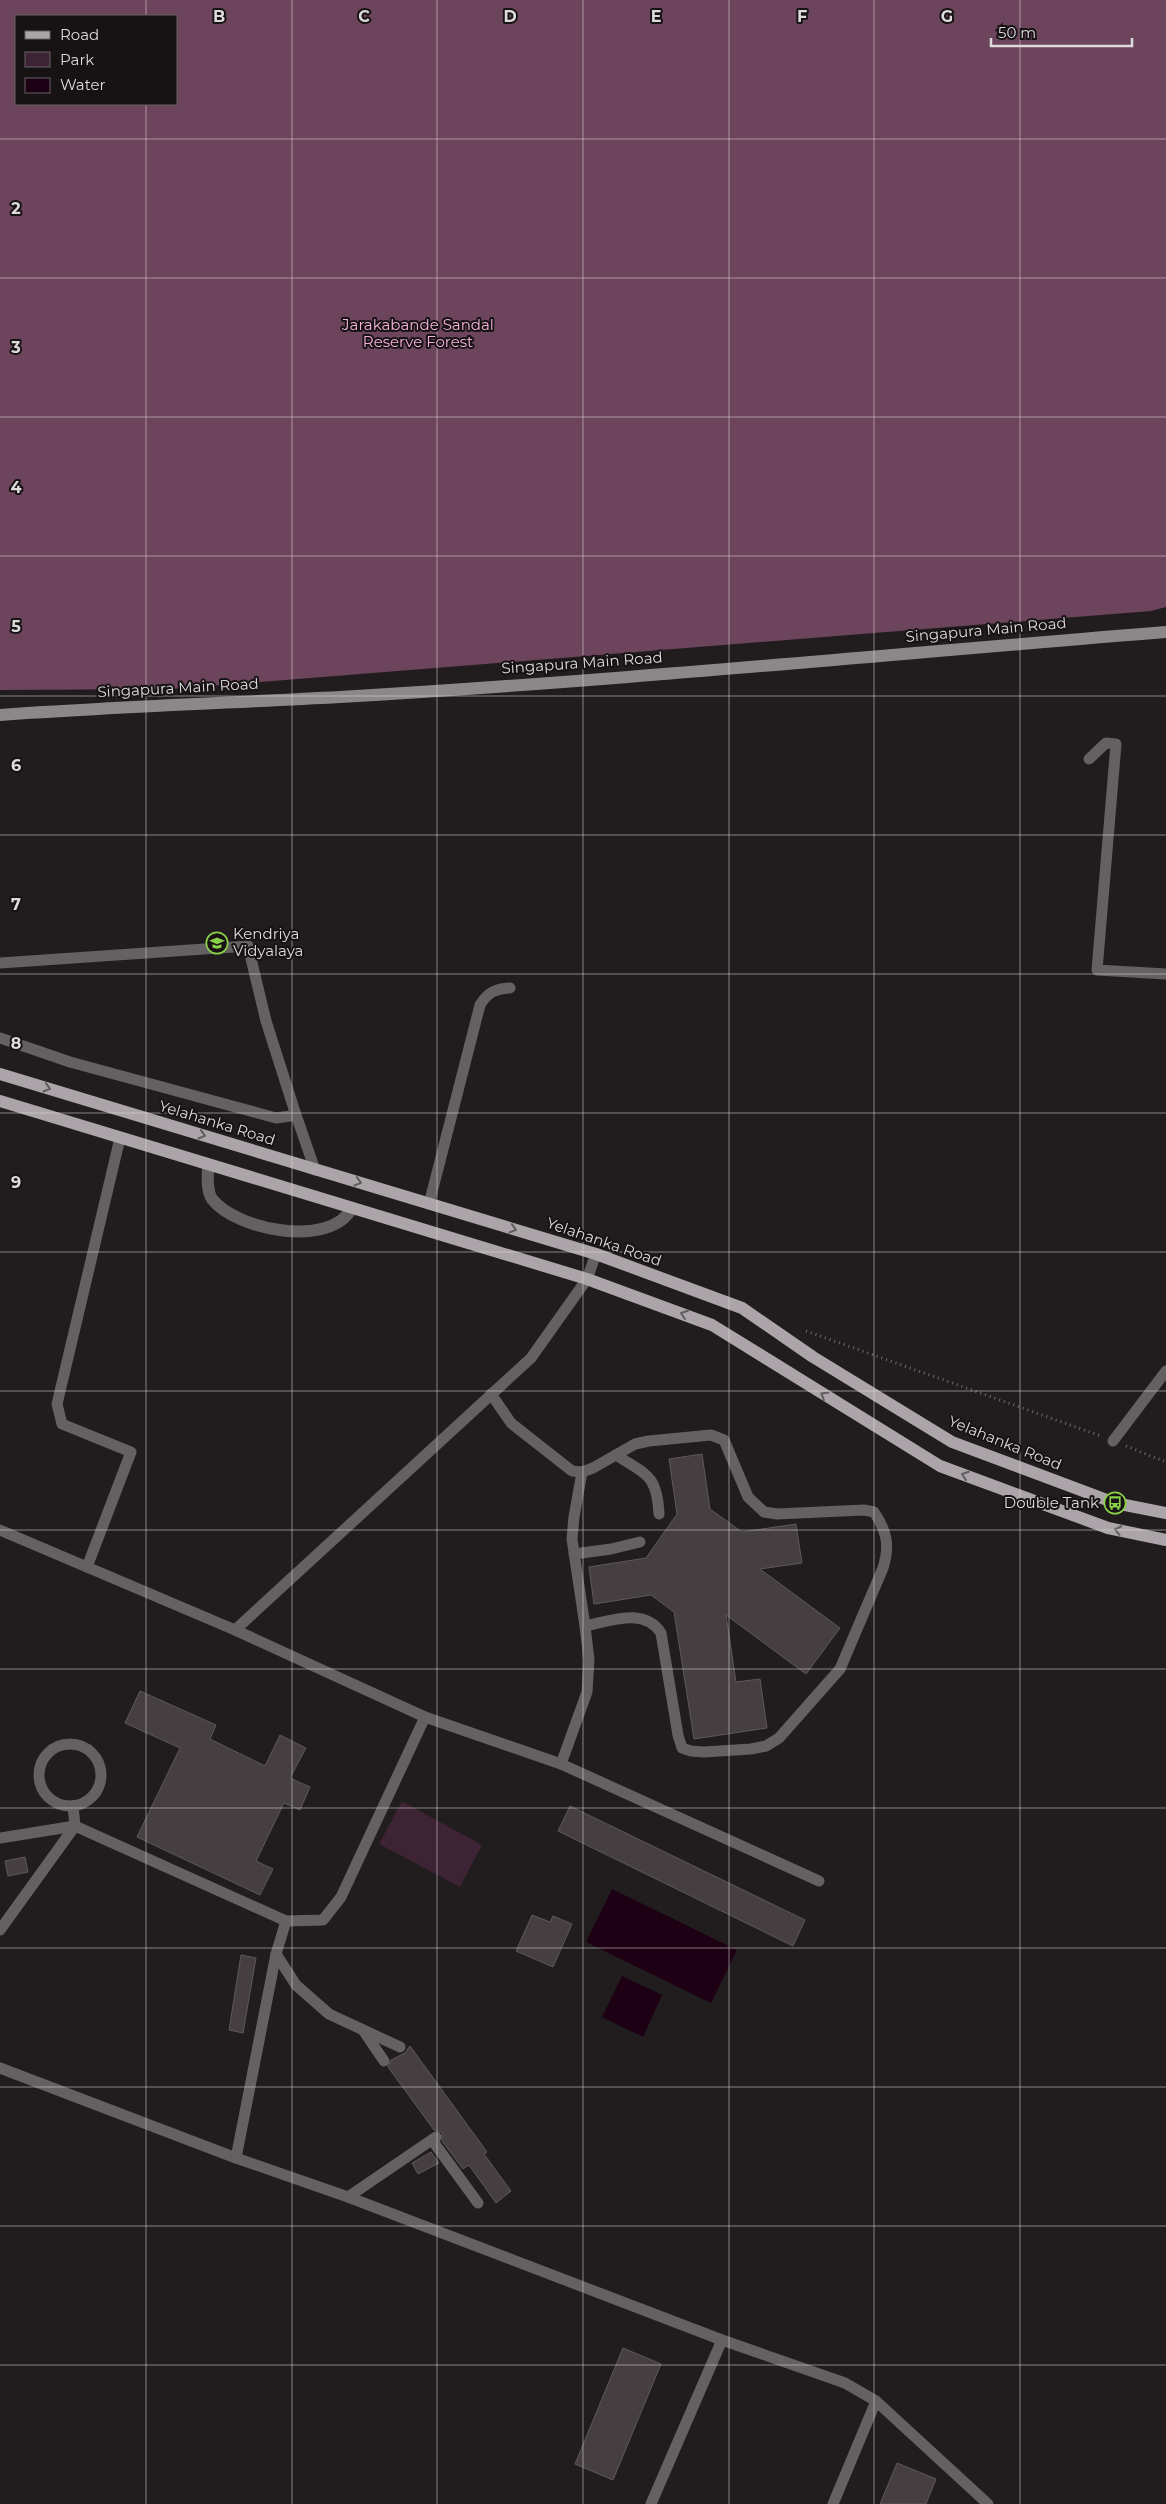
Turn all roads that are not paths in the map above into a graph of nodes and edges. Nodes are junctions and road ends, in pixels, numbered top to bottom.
1 (1166, 632) edge
2 (0, 715) edge
3 (1089, 759) dead end
4 (0, 963) edge
5 (1166, 974) edge
6 (510, 988) dead end
7 (0, 1038) edge
8 (0, 1074) edge
9 (0, 1101) edge
10 (295, 1112) junction
11 (120, 1138) junction
12 (208, 1165) junction
13 (315, 1170) junction
14 (429, 1204) junction
15 (352, 1208) junction
16 (596, 1254) junction
17 (588, 1279) junction
18 (1166, 1371) edge
19 (491, 1394) junction
20 (1113, 1441) road end
21 (616, 1454) junction
22 (582, 1472) junction
23 (1166, 1513) edge
24 (659, 1514) dead end
25 (0, 1530) edge
26 (1166, 1540) edge
27 (640, 1542) dead end
28 (574, 1554) junction
29 (87, 1567) junction
30 (585, 1626) junction
31 (235, 1630) junction
32 (424, 1717) junction
33 (561, 1764) junction
34 (73, 1806) junction
35 (75, 1826) junction
36 (0, 1838) edge
37 (819, 1881) dead end
38 (286, 1921) junction
39 (0, 1930) edge
40 (276, 1954) junction
41 (362, 2029) junction
42 (400, 2047) dead end
43 (384, 2061) dead end
44 (0, 2068) edge
45 (236, 2158) junction
46 (348, 2197) junction
47 (478, 2203) dead end
48 (722, 2340) junction
49 (876, 2401) junction
50 (652, 2504) edge
51 (832, 2504) edge
52 (988, 2504) edge

1 - 2 street, Singapura Main Road
3 - 5 lane
4 - 10 lane
6 - 14 lane
7 - 10 lane
8 -> 13 main road, Yelahanka Road
9 - 11 main road
10 - 13 lane
11 - 12 main road
11 - 29 lane
12 - 15 main road
12 - 15 street
13 -> 14 main road, Yelahanka Road
14 -> 16 main road, Yelahanka Road
15 - 17 main road
16 - 17 lane
16 - 23 main road, Yelahanka Road
17 - 19 lane
26 -> 17 main road
18 - 20 lane
19 - 22 lane
19 - 31 lane
21 - 22 lane
21 - 24 lane
21 - 30 lane
22 - 28 lane
25 - 29 lane
27 - 28 lane
28 - 30 lane
29 - 31 lane
30 - 33 lane
31 - 32 lane
32 - 33 lane
32 - 38 lane
33 - 37 lane
34 - 34 lane
34 - 35 lane
35 - 36 lane
35 - 38 lane
35 - 39 lane
38 - 40 lane
40 - 41 lane
40 - 45 lane
41 - 42 lane
41 - 43 lane
44 - 45 lane
45 - 46 lane
46 - 47 lane
46 - 48 lane
48 - 49 lane
48 - 50 lane
49 - 51 lane
49 - 52 lane

